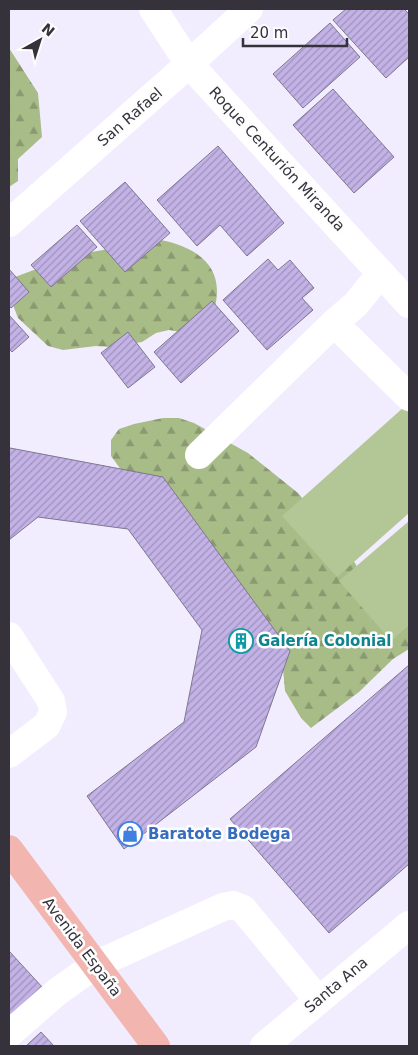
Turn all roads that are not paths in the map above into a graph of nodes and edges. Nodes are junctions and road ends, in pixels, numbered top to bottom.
1 (153, 9) edge
2 (249, 9) edge
3 (189, 64) junction
4 (9, 223) edge
5 (381, 273) junction
6 (409, 304) edge
7 (334, 323) junction
8 (409, 397) edge
9 (199, 455) dead end
10 (9, 636) edge
11 (9, 754) edge
12 (9, 849) edge
13 (409, 925) edge
14 (95, 965) junction
15 (318, 1000) junction
16 (9, 1034) edge
17 (149, 1043) edge
18 (264, 1046) edge

1 - 3 street, Roque Centurión Miranda
2 - 3 street, San Rafael
3 - 4 street, San Rafael
3 - 5 street, Roque Centurión Miranda
5 - 6 street, Roque Centurión Miranda
5 - 7 street
7 - 8 street
7 - 9 street
10 - 11 street
12 - 14 main road, Avenida España
13 - 15 street, Santa Ana
14 - 15 street
14 - 16 street
14 - 17 main road, Avenida España
15 - 18 street, Santa Ana

